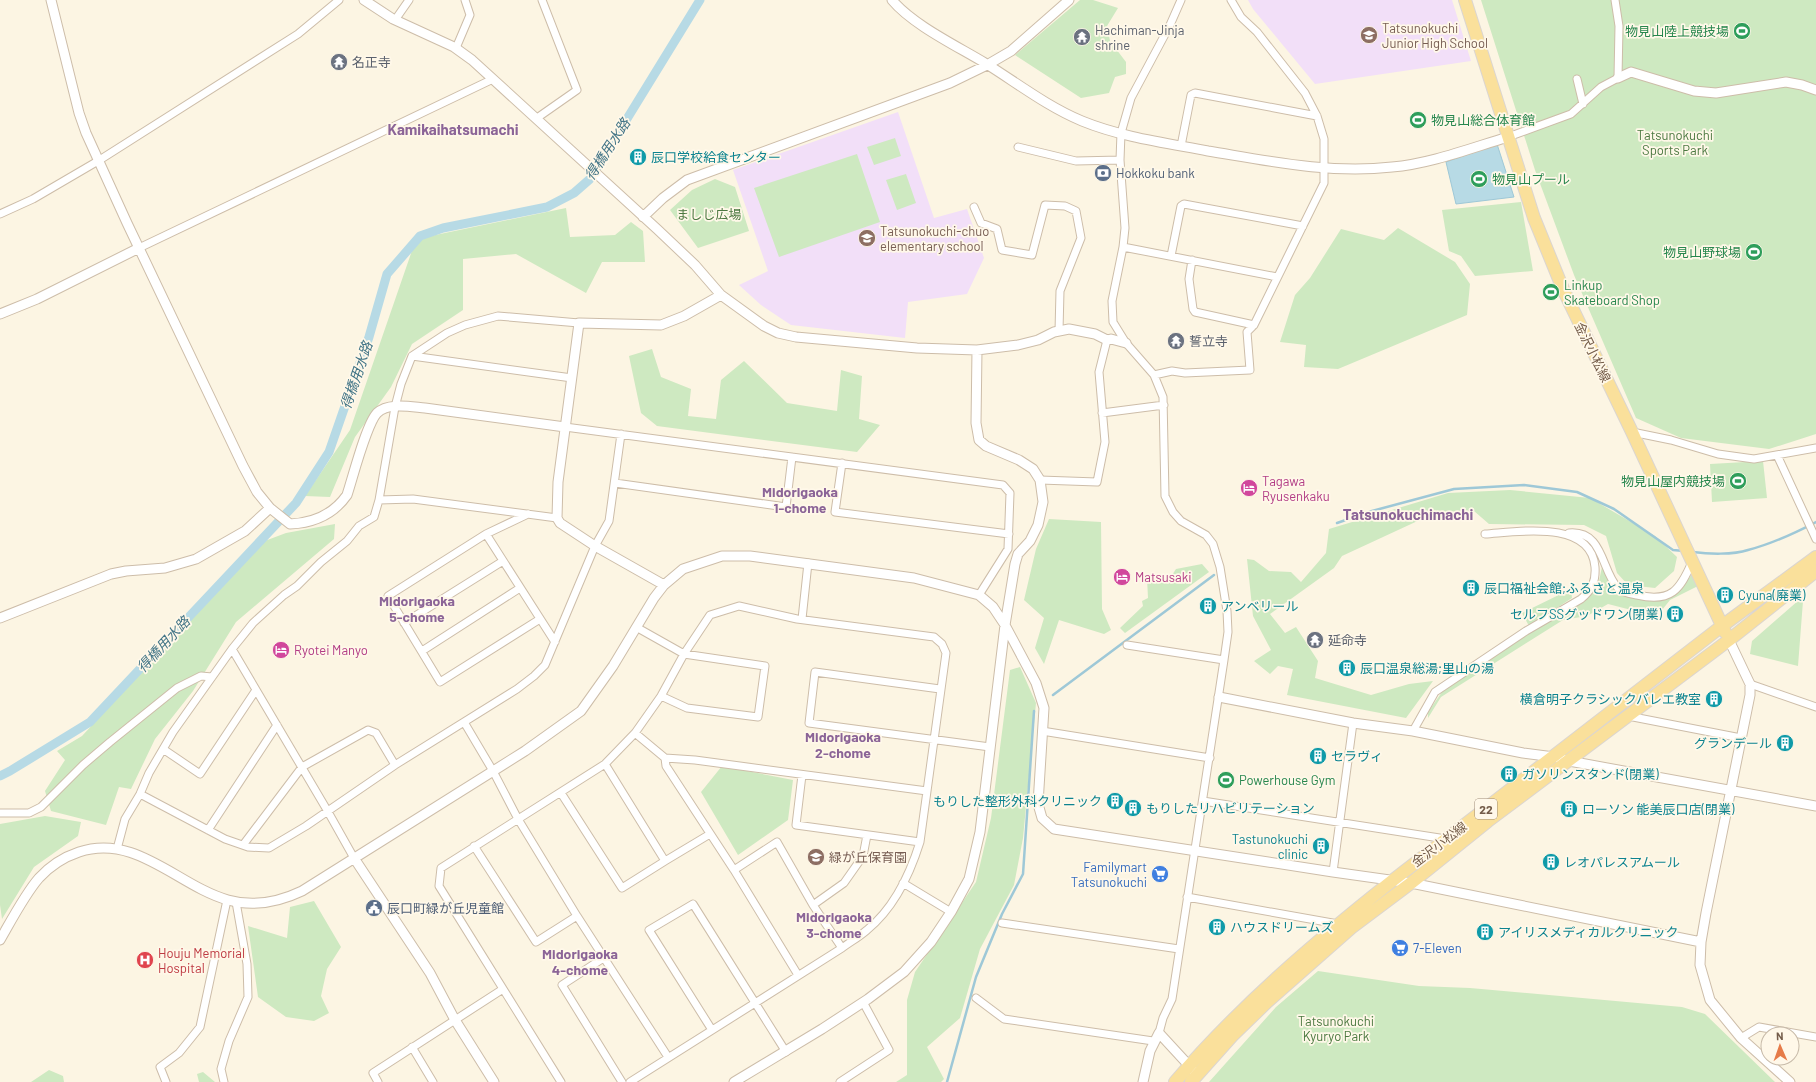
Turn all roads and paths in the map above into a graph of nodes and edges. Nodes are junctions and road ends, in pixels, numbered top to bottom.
1 (50, 0) edge
2 (339, 0) edge
3 (364, 0) edge
4 (409, 0) edge
5 (465, 0) edge
6 (542, 0) edge
7 (892, 0) edge
8 (1069, 0) edge
9 (1181, 0) edge
10 (1231, 0) edge
11 (1464, 0) edge
12 (1615, 0) edge
13 (395, 20) junction
14 (456, 48) junction
15 (987, 65) junction
16 (1618, 78) junction
17 (493, 79) junction
18 (1577, 79) dead end
19 (1816, 90) edge
20 (1583, 104) junction
21 (1317, 116) junction
22 (537, 118) junction
23 (1121, 133) junction
24 (1508, 137) junction
25 (1181, 146) junction
26 (1018, 147) dead end
27 (1120, 160) junction
28 (98, 161) junction
29 (1325, 169) junction
30 (974, 206) dead end
31 (0, 214) edge
32 (643, 217) junction
33 (1303, 226) junction
34 (1123, 247) junction
35 (139, 248) junction
36 (1171, 256) junction
37 (1192, 260) junction
38 (1277, 277) junction
39 (721, 295) junction
40 (0, 314) edge
41 (579, 323) junction
42 (1254, 324) junction
43 (1059, 331) junction
44 (1107, 340) junction
45 (1126, 343) junction
46 (977, 350) junction
47 (412, 356) junction
48 (1154, 374) junction
49 (572, 378) junction
50 (1164, 405) junction
51 (395, 407) junction
52 (1102, 413) junction
53 (565, 427) junction
54 (1632, 432) junction
55 (621, 434) junction
56 (1816, 448) edge
57 (1777, 455) junction
58 (792, 457) junction
59 (842, 463) junction
60 (1040, 480) junction
61 (615, 483) junction
62 (379, 500) junction
63 (270, 508) junction
64 (528, 514) junction
65 (557, 518) junction
66 (486, 534) junction
67 (1009, 534) junction
68 (1485, 534) dead end
69 (1567, 534) junction
70 (1816, 539) edge
71 (595, 546) junction
72 (1689, 556) junction
73 (1816, 557) edge
74 (503, 561) junction
75 (808, 563) junction
76 (1816, 571) edge
77 (664, 585) junction
78 (520, 588) junction
79 (979, 595) junction
80 (0, 618) edge
81 (540, 619) junction
82 (802, 619) junction
83 (404, 623) junction
84 (1005, 625) junction
85 (1722, 626) junction
86 (636, 627) junction
87 (1729, 640) junction
88 (555, 642) junction
89 (1127, 646) dead end
90 (232, 649) junction
91 (422, 651) junction
92 (684, 654) junction
93 (1224, 660) junction
94 (212, 677) junction
95 (1750, 684) junction
96 (940, 689) junction
97 (256, 690) junction
98 (661, 696) junction
99 (1219, 697) junction
100 (1816, 707) edge
101 (1628, 716) junction
102 (464, 722) junction
103 (1353, 723) junction
104 (277, 725) junction
105 (1042, 731) junction
106 (1413, 731) junction
107 (635, 733) junction
108 (1741, 738) junction
109 (934, 740) junction
110 (990, 747) junction
111 (163, 749) junction
112 (1554, 757) junction
113 (665, 758) junction
114 (1210, 758) junction
115 (1569, 761) junction
116 (605, 764) junction
117 (395, 765) junction
118 (302, 767) junction
119 (493, 771) junction
120 (802, 775) junction
121 (927, 791) junction
122 (1731, 791) junction
123 (561, 793) junction
124 (140, 794) junction
125 (1203, 801) junction
126 (1816, 806) edge
127 (327, 810) junction
128 (0, 813) edge
129 (518, 819) junction
130 (1339, 822) junction
131 (208, 830) junction
132 (710, 834) junction
133 (867, 835) junction
134 (1446, 839) junction
135 (920, 842) junction
136 (243, 845) junction
137 (474, 846) junction
138 (117, 849) junction
139 (1194, 850) junction
140 (354, 858) junction
141 (665, 861) junction
142 (734, 870) junction
143 (1333, 872) junction
144 (1392, 880) junction
145 (903, 883) junction
146 (1412, 883) junction
147 (1187, 897) junction
148 (227, 900) junction
149 (236, 902) junction
150 (813, 905) junction
151 (951, 912) junction
152 (577, 916) junction
153 (1002, 923) dead end
154 (1338, 924) junction
155 (0, 940) edge
156 (1701, 942) junction
157 (842, 948) junction
158 (1179, 949) junction
159 (605, 957) junction
160 (798, 975) junction
161 (502, 989) junction
162 (976, 998) dead end
163 (756, 1002) junction
164 (863, 1002) junction
165 (455, 1020) junction
166 (712, 1030) junction
167 (1156, 1037) junction
168 (1816, 1037) edge
169 (1741, 1038) junction
170 (412, 1047) junction
171 (786, 1052) junction
172 (668, 1057) junction
173 (1189, 1066) junction
174 (1195, 1078) edge
175 (746, 1079) edge
176 (166, 1082) edge
177 (224, 1082) edge
178 (378, 1082) edge
179 (433, 1082) edge
180 (494, 1082) edge
181 (561, 1082) edge
182 (622, 1082) edge
183 (630, 1082) edge
184 (734, 1082) edge
185 (840, 1082) edge
186 (1143, 1082) edge
187 (1175, 1082) edge
188 (1790, 1082) edge

1 - 28 street
2 - 28 street
3 - 13 street
4 - 13 street
5 - 14 street
6 - 22 street
7 - 15 street
8 - 15 street
9 - 23 street
10 - 21 street
11 - 24 main road, 金沢小松線
12 - 16 street
13 - 14 street
14 - 17 street
15 - 23 street
15 - 32 street
16 - 19 street
16 - 20 street
17 - 22 street
17 - 35 street
18 - 20 street
20 - 24 street
21 - 25 street
21 - 29 street
22 - 32 street
23 - 25 street
23 - 27 street
24 - 29 street
24 - 54 main road, 金沢小松線
25 - 29 street
26 - 27 street
27 - 34 street
28 - 31 street
28 - 35 street
29 - 33 street
30 - 43 street
32 - 39 street
33 - 36 street
33 - 38 street
34 - 36 street
34 - 45 street
35 - 40 street
35 - 63 street
36 - 37 street
37 - 38 street
37 - 42 street
38 - 42 street
39 - 41 street
39 - 46 street
41 - 47 street
41 - 49 street
42 - 48 street
43 - 44 street
43 - 46 street
44 - 45 street
44 - 52 street
45 - 48 street
46 - 60 street
47 - 49 street
47 - 51 street
48 - 50 street
49 - 53 street
50 - 52 street
50 - 93 street
51 - 53 street
51 - 62 street
51 - 63 street
52 - 60 street
53 - 55 street
53 - 65 street
54 - 57 street
54 - 72 main road, 金沢小松線
55 - 58 street
55 - 61 street
56 - 57 street
57 - 70 street
58 - 59 street
58 - 61 street
59 - 67 street
59 - 67 street
60 - 84 street
61 - 71 street
62 - 64 street
62 - 90 street
63 - 80 street
64 - 65 street
64 - 66 street
65 - 71 street
66 - 74 street
66 - 83 street
67 - 79 street
68 - 69 street
69 - 72 street
69 - 106 street
71 - 77 street
71 - 88 street
72 - 85 main road, 金沢小松線
73 - 85 main road, 金沢小松線 / 22
74 - 78 street
74 - 83 street
75 - 77 street
75 - 79 street
75 - 82 street
76 - 87 main road, 金沢小松線 / 22
77 - 86 street
78 - 81 street
78 - 91 street
79 - 84 street
81 - 88 street
81 - 91 street
82 - 92 street
82 - 96 street
83 - 91 street
84 - 105 street
84 - 110 street
85 - 87 main road, 金沢小松線
85 - 112 main road, 金沢小松線 / 22
86 - 92 street
86 - 119 street
87 - 95 street
87 - 101 main road, 金沢小松線 / 22
88 - 102 street
89 - 93 street
90 - 94 street
90 - 97 street
92 - 98 street
92 - 98 street
93 - 99 street
94 - 111 street
94 - 128 street
95 - 100 street
95 - 108 street
96 - 109 street
96 - 109 street
97 - 104 street
97 - 111 street
98 - 107 street
99 - 103 street
99 - 114 street
101 - 108 street
101 - 115 main road, 金沢小松線 / 22
102 - 117 street
102 - 119 street
103 - 106 street
103 - 130 street
104 - 118 street
104 - 131 street
105 - 114 street
105 - 139 street
106 - 112 street
107 - 113 street
107 - 116 street
108 - 122 street
109 - 110 street
109 - 121 street
110 - 151 street
111 - 124 street
112 - 115 street
112 - 134 main road, 金沢小松線 / 22
113 - 120 street
113 - 132 street
114 - 125 street
115 - 122 street
115 - 146 main road, 金沢小松線 / 22
116 - 123 street
116 - 141 street
117 - 118 street
117 - 127 street
118 - 127 street
118 - 136 street
119 - 129 street
119 - 140 street
120 - 121 street
120 - 133 street
121 - 135 street
122 - 126 street
122 - 156 street
123 - 129 street
123 - 141 street
124 - 131 street
124 - 138 street
125 - 130 street
125 - 139 street
127 - 136 street
127 - 140 street
129 - 137 street
129 - 152 street
130 - 134 street
130 - 143 street
131 - 136 street
132 - 141 street
132 - 142 street
133 - 135 street
133 - 150 street
134 - 144 main road, 金沢小松線 / 22
135 - 145 street
137 - 152 street
137 - 161 street
138 - 148 street
138 - 155 street
139 - 143 street
139 - 147 street
140 - 149 street
140 - 165 street
142 - 150 street
142 - 160 street
143 - 144 street
144 - 146 street
144 - 154 main road, 金沢小松線 / 22
145 - 151 street
145 - 157 street
146 - 156 street
146 - 174 main road, 金沢小松線 / 22
147 - 154 street
147 - 158 street
148 - 149 street
148 - 176 street
149 - 177 street
150 - 157 street
151 - 164 street
152 - 159 street
153 - 158 street
154 - 173 main road, 金沢小松線 / 22
156 - 169 street
157 - 160 street
158 - 167 street
159 - 172 street
159 - 182 street
160 - 163 street
161 - 165 street
161 - 181 street
162 - 167 street
163 - 166 street
163 - 166 street
163 - 171 street
164 - 171 street
164 - 185 street
165 - 170 street
165 - 180 street
166 - 172 street
167 - 173 street
167 - 186 street
168 - 169 street
169 - 188 street
170 - 178 street
170 - 179 street
171 - 175 street
172 - 183 street
173 - 174 street
173 - 187 main road, 金沢小松線 / 22
175 - 184 street

